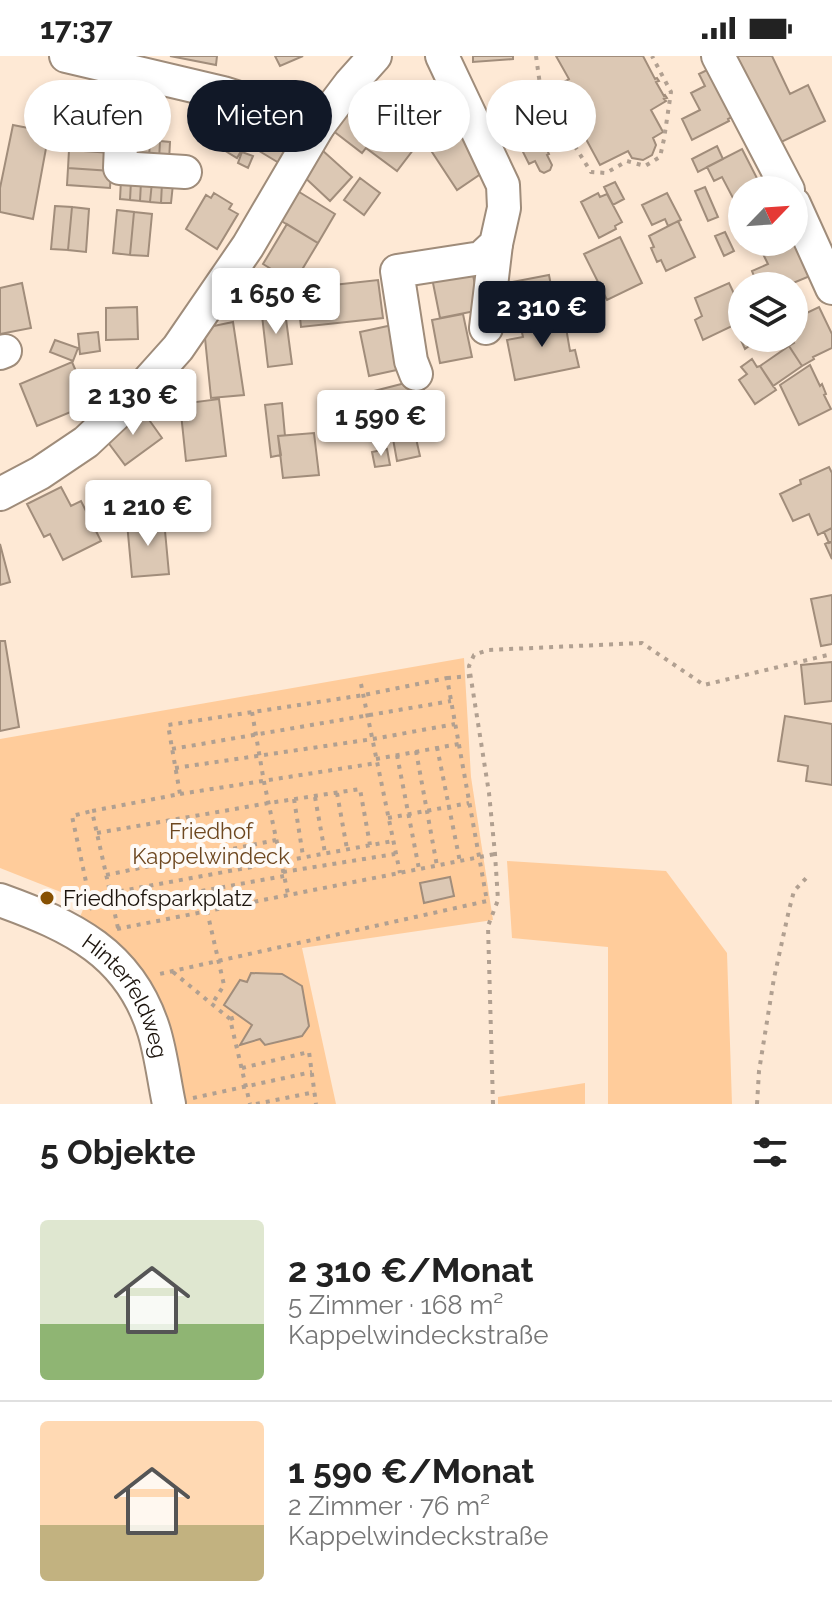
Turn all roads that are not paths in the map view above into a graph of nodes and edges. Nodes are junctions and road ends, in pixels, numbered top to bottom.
1 (66, 56) edge
2 (375, 56) edge
3 (442, 56) edge
4 (718, 56) edge
5 (124, 71) junction
6 (187, 85) edge
7 (332, 108) edge
8 (303, 152) edge
9 (185, 172) dead end
10 (781, 176) edge
11 (808, 235) edge
12 (496, 244) junction
13 (832, 288) edge
14 (486, 328) dead end
15 (416, 374) dead end
16 (0, 494) edge
17 (0, 900) edge
18 (174, 1102) edge

1 - 5 street
2 - 7 street
3 - 12 street
4 - 10 street
5 - 6 street
5 - 9 street
8 - 16 street
11 - 13 street
12 - 14 street
12 - 15 street
17 - 18 street, Hinterfeldweg

